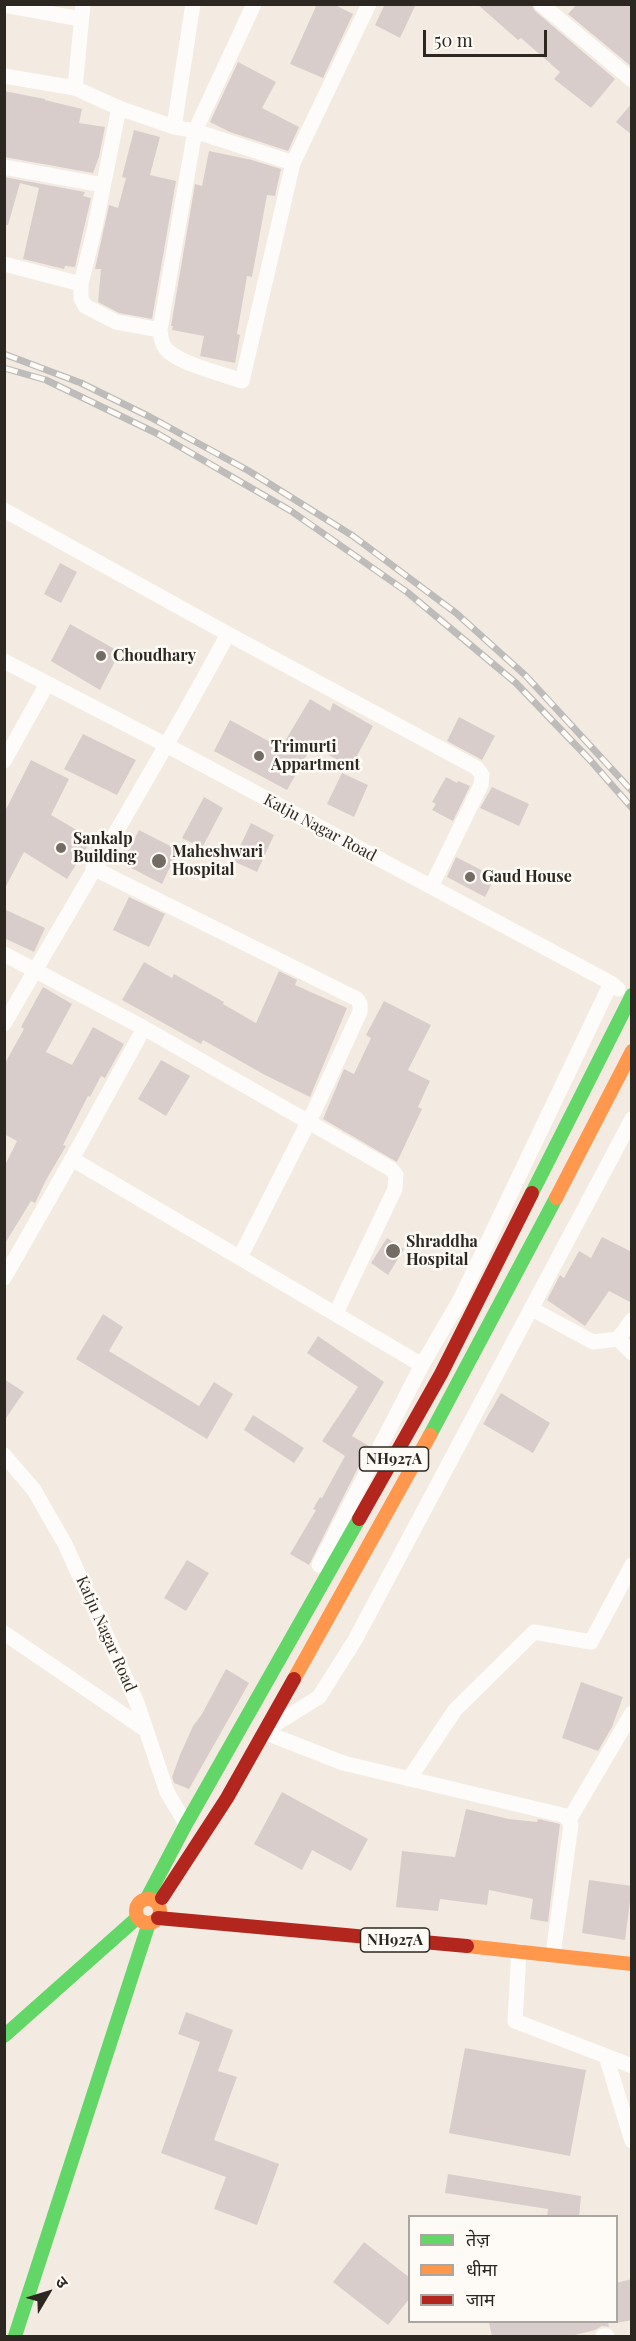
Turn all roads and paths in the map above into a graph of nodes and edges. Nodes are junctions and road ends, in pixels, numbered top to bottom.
1 (193, 4) edge
2 (254, 4) edge
3 (369, 4) edge
4 (4, 5) edge
5 (550, 7) edge
6 (82, 12) edge
7 (4, 76) edge
8 (631, 79) edge
9 (75, 88) junction
10 (119, 108) junction
11 (174, 127) junction
12 (195, 131) junction
13 (292, 163) junction
14 (4, 167) edge
15 (103, 185) junction
16 (4, 264) edge
17 (81, 284) junction
18 (160, 330) junction
19 (4, 510) edge
20 (228, 634) junction
21 (4, 661) edge
22 (47, 684) junction
23 (168, 746) junction
24 (4, 761) edge
25 (93, 868) junction
26 (431, 887) junction
27 (4, 954) edge
28 (35, 971) junction
29 (611, 983) junction
30 (632, 995) edge
31 (627, 1006) edge
32 (4, 1024) edge
33 (144, 1028) junction
34 (632, 1051) edge
35 (632, 1119) edge
36 (309, 1121) junction
37 (72, 1159) junction
38 (240, 1257) junction
39 (4, 1278) edge
40 (532, 1309) junction
41 (336, 1313) junction
42 (632, 1320) edge
43 (618, 1339) junction
44 (632, 1353) edge
45 (422, 1365) junction
46 (4, 1455) edge
47 (632, 1565) edge
48 (4, 1633) edge
49 (632, 1713) edge
50 (248, 1717) junction
51 (146, 1730) junction
52 (264, 1732) junction
53 (409, 1779) junction
54 (569, 1820) junction
55 (186, 1824) junction
56 (152, 1912) junction
57 (497, 1935) dead end
58 (554, 1944) junction
59 (519, 1951) junction
60 (632, 1964) edge
61 (4, 2036) edge
62 (606, 2056) junction
63 (632, 2066) edge
64 (632, 2141) edge
65 (15, 2337) edge

1 - 11 street
2 - 12 street
3 - 13 street
4 - 6 street
5 - 8 street
6 - 9 street
7 - 9 street
9 - 10 street
10 - 11 street
10 - 15 street
11 - 12 street
12 - 13 street
12 - 18 street
13 - 18 street
14 - 15 street
15 - 17 street
16 - 17 street
17 - 18 street
19 - 20 street
20 - 23 street
20 - 26 street
21 - 22 street, Katju Nagar Road
22 - 23 street, Katju Nagar Road
22 - 24 street
23 - 25 street
23 - 26 street, Katju Nagar Road
25 - 28 street
25 - 36 street
26 - 29 street, Katju Nagar Road
27 - 28 street
28 - 32 street
28 - 33 street
29 - 31 street, Katju Nagar Road
29 - 45 street
30 - 31 main road, NH927A
31 - 50 main road, NH927A
33 - 36 street
33 - 37 street
34 - 52 main road, NH927A
35 - 40 street
36 - 38 street
36 - 41 street
37 - 38 street
37 - 39 street
38 - 41 street
40 - 43 street
40 - 52 street
41 - 45 street
42 - 43 street
43 - 44 street
45 - 50 street
46 - 51 street, Katju Nagar Road
47 - 53 street
48 - 51 street
49 - 54 street
50 - 55 main road, NH927A
51 - 55 street, Katju Nagar Road
52 - 53 street
52 - 56 main road, NH927A
53 - 54 street
54 - 58 street
55 - 56 main road, NH927A
56 - 57 main road, NH927A
56 - 59 main road, NH927A
56 - 61 main road
56 - 65 main road
58 - 59 main road, NH927A
58 - 60 main road, NH927A
59 - 62 street
62 - 63 street
62 - 64 street

